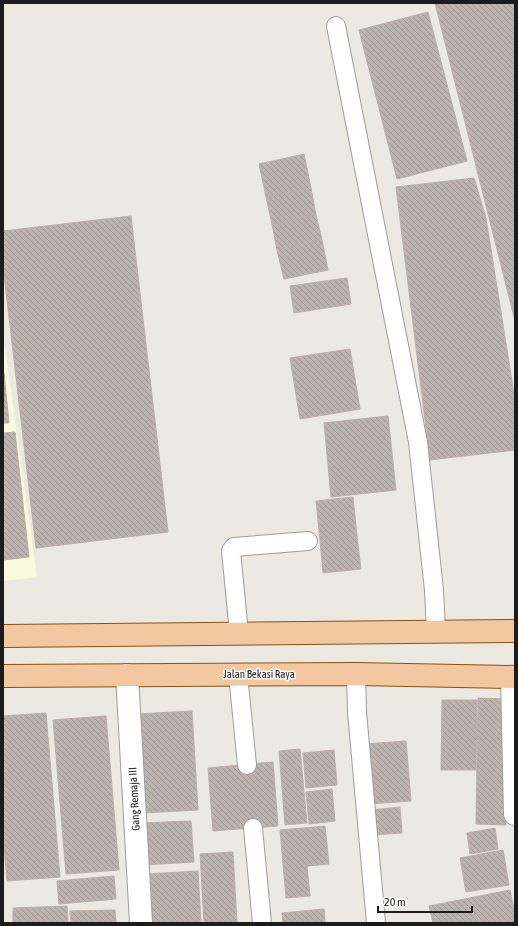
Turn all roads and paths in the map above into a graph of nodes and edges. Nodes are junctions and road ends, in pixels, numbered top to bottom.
1 (336, 26) dead end
2 (308, 541) dead end
3 (515, 631) edge
4 (436, 632) junction
5 (239, 633) junction
6 (3, 636) edge
7 (238, 674) junction
8 (356, 674) junction
9 (127, 675) junction
10 (3, 676) edge
11 (514, 677) edge
12 (247, 765) dead end
13 (515, 814) edge
14 (253, 828) dead end
15 (141, 923) edge
16 (262, 923) edge
17 (376, 923) edge

1 - 4 lane
2 - 5 lane
3 - 4 main road
4 - 5 main road
5 - 6 main road
7 - 8 main road, Jalan Bekasi Raya
7 - 9 main road, Jalan Bekasi Raya
7 - 12 lane
8 - 11 main road, Jalan Bekasi Raya
8 - 17 lane
9 - 10 main road, Jalan Bekasi Raya
9 - 15 street, Gang Remaja III
11 - 13 street
14 - 16 lane

